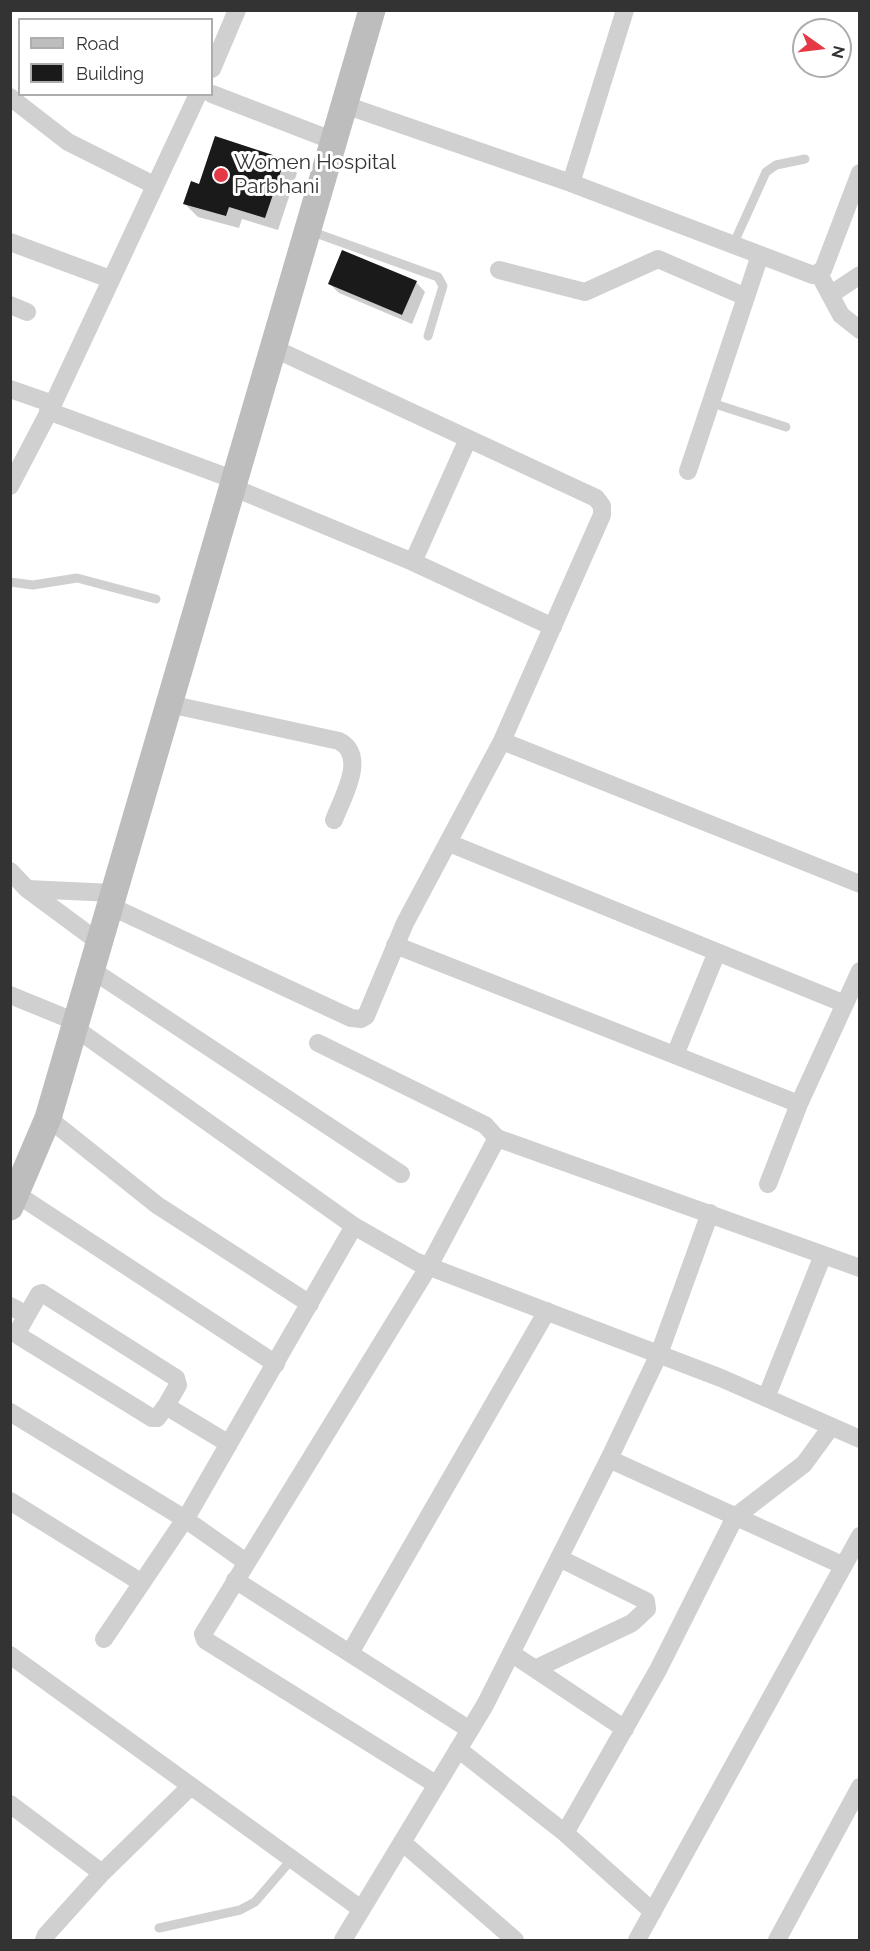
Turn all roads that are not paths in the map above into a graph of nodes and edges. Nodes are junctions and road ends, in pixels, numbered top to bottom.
1 (237, 10) edge
2 (372, 10) edge
3 (625, 10) edge
4 (213, 67) edge
5 (213, 94) edge
6 (197, 96) edge
7 (10, 97) edge
8 (345, 105) junction
9 (334, 141) junction
10 (805, 159) dead end
11 (860, 173) edge
12 (571, 183) junction
13 (154, 185) junction
14 (308, 231) junction
15 (10, 242) edge
16 (734, 245) junction
17 (760, 255) junction
18 (499, 270) dead end
19 (819, 274) junction
20 (860, 275) edge
21 (110, 279) junction
22 (830, 295) junction
23 (746, 297) junction
24 (860, 330) edge
25 (428, 336) dead end
26 (273, 348) junction
27 (10, 389) edge
28 (712, 403) junction
29 (50, 408) junction
30 (786, 427) dead end
31 (468, 439) junction
32 (688, 471) dead end
33 (233, 483) junction
34 (10, 486) edge
35 (412, 562) junction
36 (10, 582) edge
37 (156, 599) dead end
38 (553, 627) junction
39 (169, 704) junction
40 (502, 741) junction
41 (334, 820) dead end
42 (449, 843) junction
43 (10, 871) edge
44 (860, 884) edge
45 (27, 889) junction
46 (112, 900) junction
47 (99, 943) junction
48 (395, 945) junction
49 (717, 952) junction
50 (92, 970) junction
51 (860, 971) edge
52 (10, 995) edge
53 (845, 1004) junction
54 (76, 1025) junction
55 (318, 1043) dead end
56 (675, 1055) junction
57 (799, 1104) junction
58 (48, 1118) junction
59 (497, 1138) junction
60 (401, 1173) dead end
61 (768, 1184) dead end
62 (14, 1201) edge
63 (710, 1213) junction
64 (354, 1226) junction
65 (823, 1254) junction
66 (429, 1266) junction
67 (860, 1268) edge
68 (310, 1304) junction
69 (19, 1311) edge
70 (546, 1311) junction
71 (659, 1354) junction
72 (276, 1364) junction
73 (766, 1398) junction
74 (166, 1406) junction
75 (10, 1412) edge
76 (831, 1427) junction
77 (860, 1439) edge
78 (229, 1444) junction
79 (609, 1459) junction
80 (10, 1500) edge
81 (735, 1517) junction
82 (185, 1519) junction
83 (860, 1536) edge
84 (559, 1558) junction
85 (246, 1562) junction
86 (842, 1565) junction
87 (235, 1580) junction
88 (142, 1583) junction
89 (104, 1640) dead end
90 (350, 1653) junction
91 (511, 1653) junction
92 (10, 1655) edge
93 (535, 1669) junction
94 (625, 1729) junction
95 (470, 1730) junction
96 (458, 1749) junction
97 (437, 1785) junction
98 (191, 1786) junction
99 (860, 1787) edge
100 (10, 1804) edge
101 (854, 1810) edge
102 (566, 1833) junction
103 (402, 1842) junction
104 (292, 1859) junction
105 (102, 1873) junction
106 (361, 1910) junction
107 (653, 1911) junction
108 (159, 1928) dead end
109 (344, 1940) edge
110 (44, 1941) edge
111 (515, 1941) edge
112 (637, 1941) edge
113 (777, 1941) edge

1 - 4 street
2 - 8 street
3 - 12 street
5 - 9 street
6 - 13 street
7 - 13 street
8 - 9 street
8 - 12 street
9 - 14 street
10 - 16 lane
11 - 19 street
12 - 16 street
13 - 21 street
14 - 25 lane
14 - 26 street
15 - 21 street
16 - 17 street
17 - 19 street
17 - 23 street
18 - 23 street
19 - 22 street
20 - 22 street
21 - 29 street
22 - 24 street
23 - 28 street
26 - 31 street
26 - 33 street
27 - 29 street
28 - 30 lane
28 - 32 street
29 - 33 street
29 - 34 street
31 - 35 street
31 - 38 street
33 - 35 street
33 - 39 street
35 - 38 street
36 - 37 lane
38 - 40 street
39 - 41 street
39 - 46 street
40 - 42 street
40 - 44 street
42 - 48 street
42 - 49 street
43 - 45 street
45 - 46 street
45 - 47 street
46 - 47 street
46 - 48 street
47 - 50 street
48 - 56 street
49 - 53 street
49 - 56 street
50 - 54 street
50 - 60 street
51 - 53 street
52 - 54 street
53 - 57 street
54 - 58 street
54 - 64 street
55 - 59 street
56 - 57 street
57 - 61 street
58 - 62 street
58 - 68 street
59 - 63 street
59 - 66 street
62 - 72 street
63 - 65 street
63 - 71 street
64 - 66 street
64 - 68 street
65 - 67 street
65 - 73 street
66 - 70 street
66 - 85 street
68 - 72 street
69 - 74 street
69 - 74 street
70 - 71 street
70 - 90 street
71 - 73 street
71 - 79 street
72 - 78 street
73 - 76 street
74 - 78 street
75 - 82 street
76 - 77 street
76 - 81 street
78 - 82 street
79 - 81 street
79 - 84 street
80 - 88 street
81 - 86 street
81 - 94 street
82 - 85 street
82 - 88 street
83 - 86 street
84 - 91 street
84 - 93 street
85 - 87 street
86 - 107 street
87 - 90 street
87 - 97 street
88 - 89 street
90 - 95 street
91 - 93 street
91 - 95 street
92 - 98 street
93 - 94 street
94 - 102 street
95 - 96 street
96 - 97 street
96 - 102 street
97 - 103 street
98 - 104 street
98 - 105 street
99 - 101 street
100 - 105 street
101 - 113 street
102 - 107 street
103 - 106 street
103 - 111 street
104 - 106 street
104 - 108 lane
105 - 110 street
106 - 109 street
107 - 112 street

